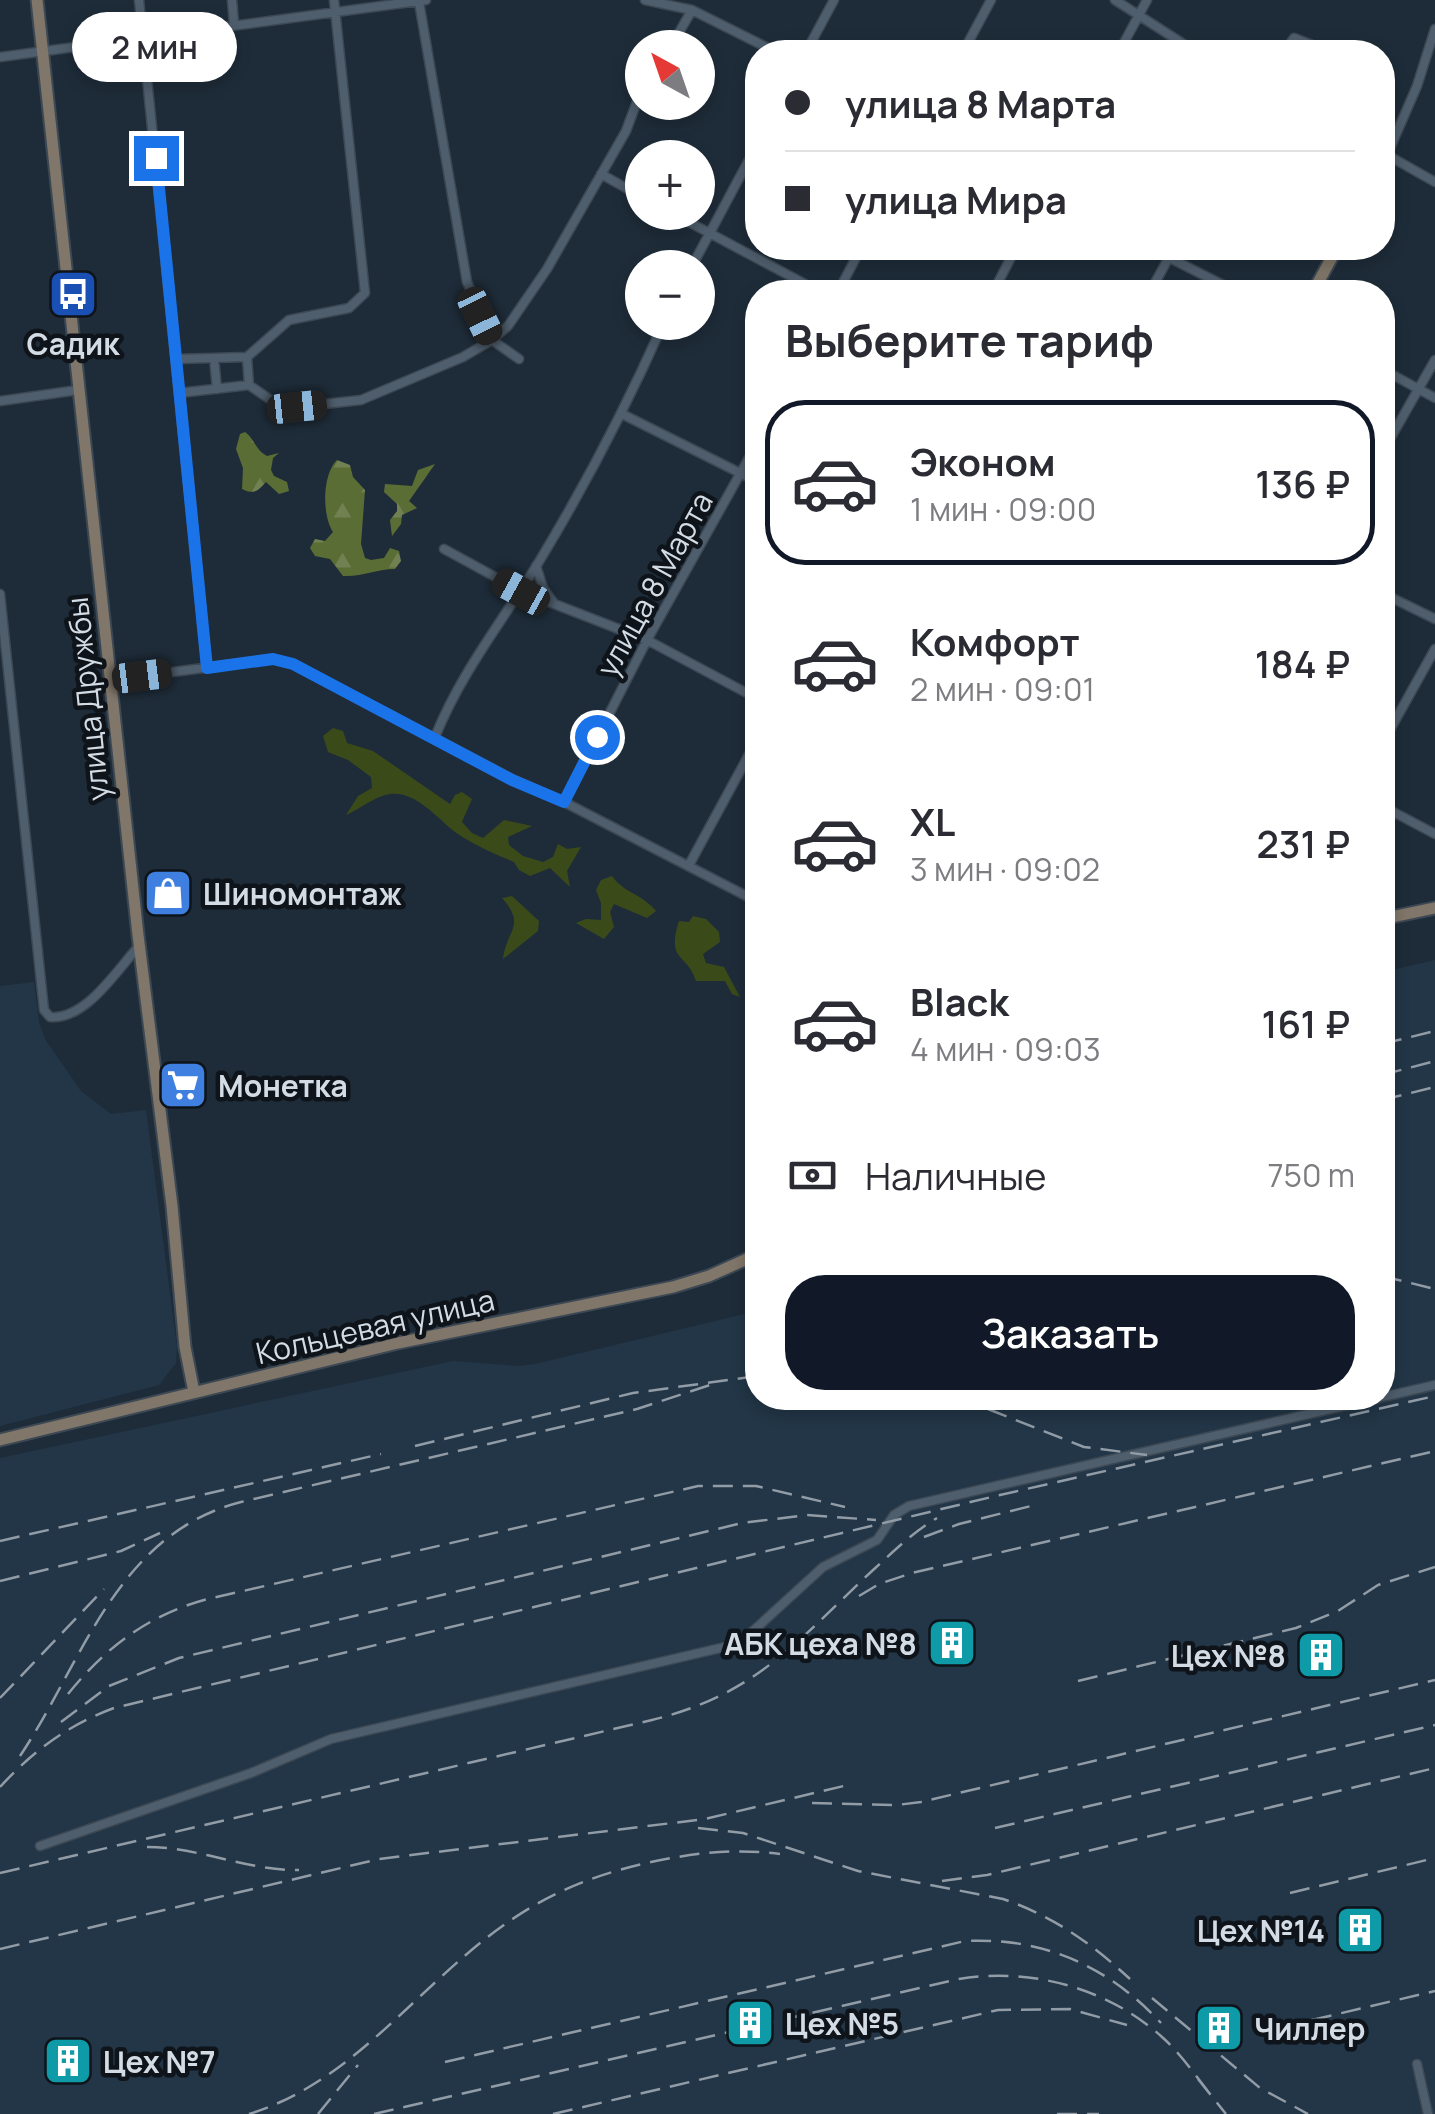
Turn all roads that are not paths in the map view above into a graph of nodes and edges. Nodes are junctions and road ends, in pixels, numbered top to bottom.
1 (37, 0) edge
2 (140, 0) edge
3 (232, 0) edge
4 (334, 0) edge
5 (645, 0) edge
6 (834, 0) edge
7 (991, 0) edge
8 (1115, 0) edge
9 (1147, 0) edge
10 (423, 1) edge
11 (692, 10) junction
12 (336, 12) junction
13 (1140, 14) junction
14 (234, 24) junction
15 (1435, 29) edge
16 (680, 30) edge
17 (144, 38) junction
18 (752, 40) edge
19 (812, 40) edge
20 (969, 40) edge
21 (1126, 40) edge
22 (1178, 40) edge
23 (43, 51) junction
24 (0, 57) edge
25 (630, 120) edge
26 (1395, 133) edge
27 (1395, 162) edge
28 (745, 168) edge
29 (601, 174) junction
30 (1435, 182) edge
31 (625, 188) edge
32 (702, 230) edge
33 (709, 234) junction
34 (701, 250) edge
35 (745, 253) edge
36 (759, 260) edge
37 (1174, 260) edge
38 (797, 280) edge
39 (1214, 280) edge
40 (492, 340) junction
41 (656, 340) edge
42 (247, 357) junction
43 (214, 358) junction
44 (176, 359) junction
45 (518, 359) dead end
46 (1435, 360) edge
47 (1395, 376) edge
48 (250, 385) junction
49 (1419, 388) junction
50 (217, 389) junction
51 (78, 390) junction
52 (179, 394) junction
53 (1435, 398) edge
54 (0, 401) edge
55 (622, 414) junction
56 (1395, 430) edge
57 (745, 466) edge
58 (741, 473) junction
59 (745, 475) edge
60 (444, 550) dead end
61 (536, 566) junction
62 (521, 592) junction
63 (0, 594) edge
64 (1395, 599) edge
65 (555, 605) junction
66 (1435, 619) edge
67 (646, 640) junction
68 (1435, 648) edge
69 (207, 668) junction
70 (110, 680) junction
71 (745, 692) edge
72 (1395, 720) edge
73 (435, 737) junction
74 (745, 762) edge
75 (564, 802) junction
76 (1395, 813) edge
77 (1435, 834) edge
78 (688, 865) junction
79 (745, 895) edge
80 (1435, 908) edge
81 (1395, 916) edge
82 (139, 946) junction
83 (745, 1260) edge
84 (1435, 1385) edge
85 (194, 1392) junction
86 (1395, 1394) edge
87 (1326, 1410) edge
88 (0, 1440) edge
89 (40, 1846) dead end
90 (1417, 2064) dead end
91 (1428, 2114) edge

1 - 23 street, улица Дружбы
2 - 17 street
3 - 14 street
4 - 12 street
5 - 11 street
6 - 19 street
7 - 20 street
8 - 13 street
9 - 13 street
10 - 12 street
10 - 40 street
11 - 16 street
11 - 18 street
12 - 14 street
12 - 42 street
13 - 21 street
13 - 22 street
14 - 17 street
15 - 26 street
17 - 23 street
17 - 44 street
23 - 24 street
23 - 51 street, улица Дружбы
25 - 29 street
27 - 30 street
28 - 33 street
29 - 31 street
29 - 40 street
32 - 33 street
33 - 34 street
33 - 35 street
36 - 38 street
37 - 39 street
40 - 45 street
40 - 48 street
41 - 55 street
42 - 43 street
42 - 48 street
43 - 44 street
43 - 50 street
44 - 52 street
46 - 49 street
47 - 49 street
48 - 50 street
49 - 53 street
49 - 56 street
50 - 52 street
51 - 54 street
51 - 70 street, улица Дружбы
52 - 69 street
55 - 58 street
55 - 61 street
57 - 58 street, улица 8 Марта
58 - 59 street
58 - 67 street, улица 8 Марта
60 - 62 street
61 - 62 street
61 - 65 street
62 - 65 street
62 - 73 street
63 - 82 street
64 - 66 street
65 - 67 street
67 - 71 street
67 - 75 street, улица 8 Марта
68 - 72 street
69 - 70 street
69 - 73 street
70 - 82 street, улица Дружбы
73 - 75 street
74 - 78 street
75 - 78 street
76 - 77 street
78 - 79 street
80 - 81 street
82 - 85 street, улица Дружбы
83 - 85 street, Кольцевая улица
84 - 86 street
85 - 88 street, Кольцевая улица
87 - 89 street
90 - 91 street

